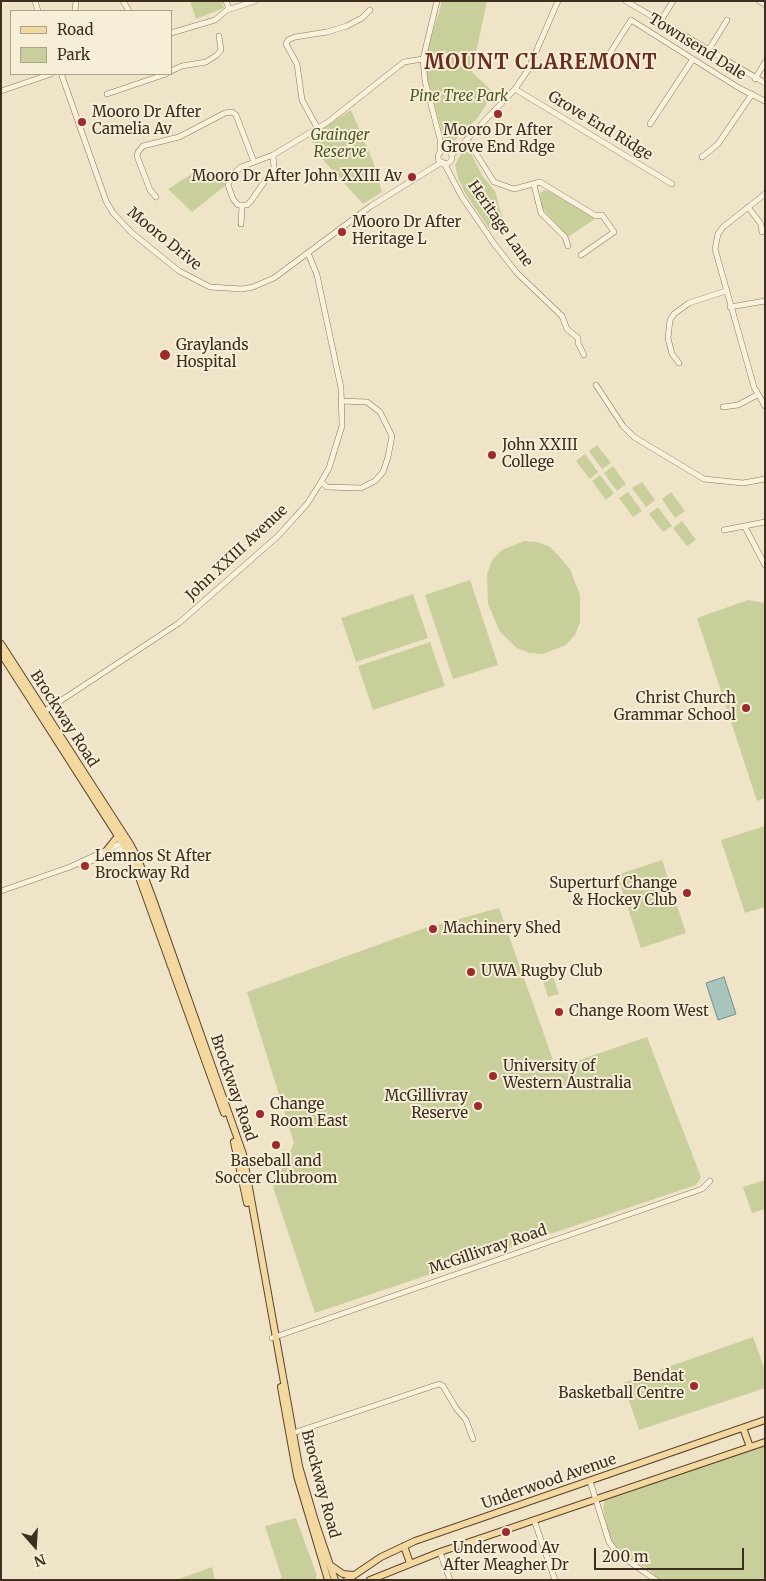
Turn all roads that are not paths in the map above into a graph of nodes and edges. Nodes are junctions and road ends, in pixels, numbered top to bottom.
1 (226, 1) edge
2 (255, 1) edge
3 (436, 1) edge
4 (558, 1) edge
5 (626, 1) edge
6 (673, 1) edge
7 (760, 1) edge
8 (765, 4) edge
9 (229, 9) junction
10 (370, 10) dead end
11 (726, 20) dead end
12 (660, 22) junction
13 (172, 33) edge
14 (219, 36) dead end
15 (708, 51) junction
16 (423, 59) junction
17 (606, 59) dead end
18 (693, 59) junction
19 (765, 62) edge
20 (172, 71) edge
21 (48, 75) edge
22 (61, 75) edge
23 (155, 75) edge
24 (754, 79) junction
25 (765, 83) edge
26 (515, 89) junction
27 (1, 91) edge
28 (107, 94) dead end
29 (752, 94) junction
30 (765, 101) edge
31 (650, 124) dead end
32 (318, 130) junction
33 (440, 139) junction
34 (467, 139) junction
35 (439, 154) junction
36 (450, 154) junction
37 (273, 155) junction
38 (702, 157) dead end
39 (254, 162) junction
40 (443, 163) junction
41 (428, 169) junction
42 (451, 174) junction
43 (672, 184) dead end
44 (534, 185) junction
45 (765, 194) edge
46 (156, 197) dead end
47 (242, 206) junction
48 (748, 207) junction
49 (241, 224) dead end
50 (762, 232) dead end
51 (568, 246) dead end
52 (308, 253) junction
53 (581, 255) dead end
54 (726, 291) junction
55 (765, 300) edge
56 (730, 307) junction
57 (584, 355) dead end
58 (679, 363) dead end
59 (596, 385) dead end
60 (757, 395) junction
61 (341, 401) junction
62 (765, 406) edge
63 (723, 407) dead end
64 (765, 479) edge
65 (321, 482) junction
66 (765, 522) edge
67 (745, 527) junction
68 (724, 530) dead end
69 (765, 566) edge
70 (1, 644) edge
71 (1, 653) edge
72 (42, 713) junction
73 (118, 836) junction
74 (126, 843) junction
75 (106, 851) junction
76 (70, 867) junction
77 (1, 891) edge
78 (710, 1181) dead end
79 (274, 1337) junction
80 (765, 1420) edge
81 (744, 1428) junction
82 (293, 1433) junction
83 (473, 1439) dead end
84 (765, 1442) edge
85 (750, 1447) junction
86 (590, 1481) junction
87 (596, 1498) junction
88 (534, 1520) junction
89 (404, 1546) junction
90 (440, 1552) junction
91 (410, 1563) junction
92 (330, 1565) junction
93 (647, 1572) junction
94 (354, 1575) junction
95 (327, 1578) edge
96 (335, 1580) edge
97 (347, 1580) edge
98 (370, 1580) edge
99 (450, 1580) edge
100 (555, 1580) edge
101 (643, 1580) edge
102 (656, 1580) edge

1 - 9 street
2 - 9 street
3 - 16 street
4 - 26 street, Mooro Drive
5 - 12 street
6 - 12 street
7 - 8 street
9 - 13 street
10 - 32 street
11 - 15 street
12 - 15 street
14 - 20 street
15 - 24 street
16 - 32 street
16 - 33 street
17 - 18 street, Townsend Dale
18 - 29 street, Townsend Dale
18 - 31 street
19 - 24 street
21 - 27 street
22 - 52 street, Mooro Drive
23 - 28 street
24 - 25 street
26 - 34 street, Mooro Drive
26 - 43 street, Grove End Ridge
29 - 30 street, Townsend Dale
29 - 38 street
32 - 37 street
33 - 35 street
33 - 36 street
34 - 36 street, Mooro Drive
34 - 44 street
35 - 36 street, Mooro Drive
35 - 40 street
35 - 41 street, Mooro Drive
36 - 40 street, Mooro Drive
36 - 42 street, Heritage Lane
37 - 39 street
37 - 47 street
39 - 46 street
39 - 47 street
40 - 41 street, Mooro Drive
40 - 42 street, Heritage Lane
41 - 52 street, Mooro Drive
42 - 57 street, Heritage Lane
44 - 51 street
44 - 53 street
45 - 48 street
47 - 49 street
48 - 50 street
48 - 54 street
52 - 61 street, John XXIII Avenue
54 - 56 street
54 - 58 street
55 - 56 street
56 - 60 street
59 - 64 street
60 - 62 street
60 - 63 street
61 - 65 street, John XXIII Avenue
61 - 65 street
65 - 72 street, John XXIII Avenue
66 - 67 street
67 - 68 street
67 - 69 street
70 - 72 main road, Brockway Road
71 - 72 main road, Brockway Road
72 - 73 main road, Brockway Road
72 - 74 main road, Brockway Road
73 - 74 main road, Brockway Road
73 - 75 main road
74 - 75 street
74 - 76 street
74 - 79 main road, Brockway Road
75 - 76 street
76 - 77 street
78 - 79 street, McGillivray Road
79 - 82 main road, Brockway Road
79 - 95 main road, Brockway Road
80 - 81 main road, Underwood Avenue
81 - 85 main road
81 - 86 main road, Underwood Avenue
82 - 83 street
82 - 92 main road, Brockway Road
84 - 85 main road, Underwood Avenue
85 - 87 main road, Underwood Avenue
86 - 87 street
86 - 89 main road, Underwood Avenue
87 - 88 main road, Underwood Avenue
87 - 93 street
88 - 90 main road, Underwood Avenue
88 - 100 street
89 - 91 main road
89 - 94 main road, Underwood Avenue
90 - 91 main road, Underwood Avenue
90 - 99 street
91 - 98 main road, Underwood Avenue
92 - 94 main road
92 - 96 main road, Brockway Road
93 - 101 street
93 - 102 street
94 - 97 main road, Underwood Avenue

